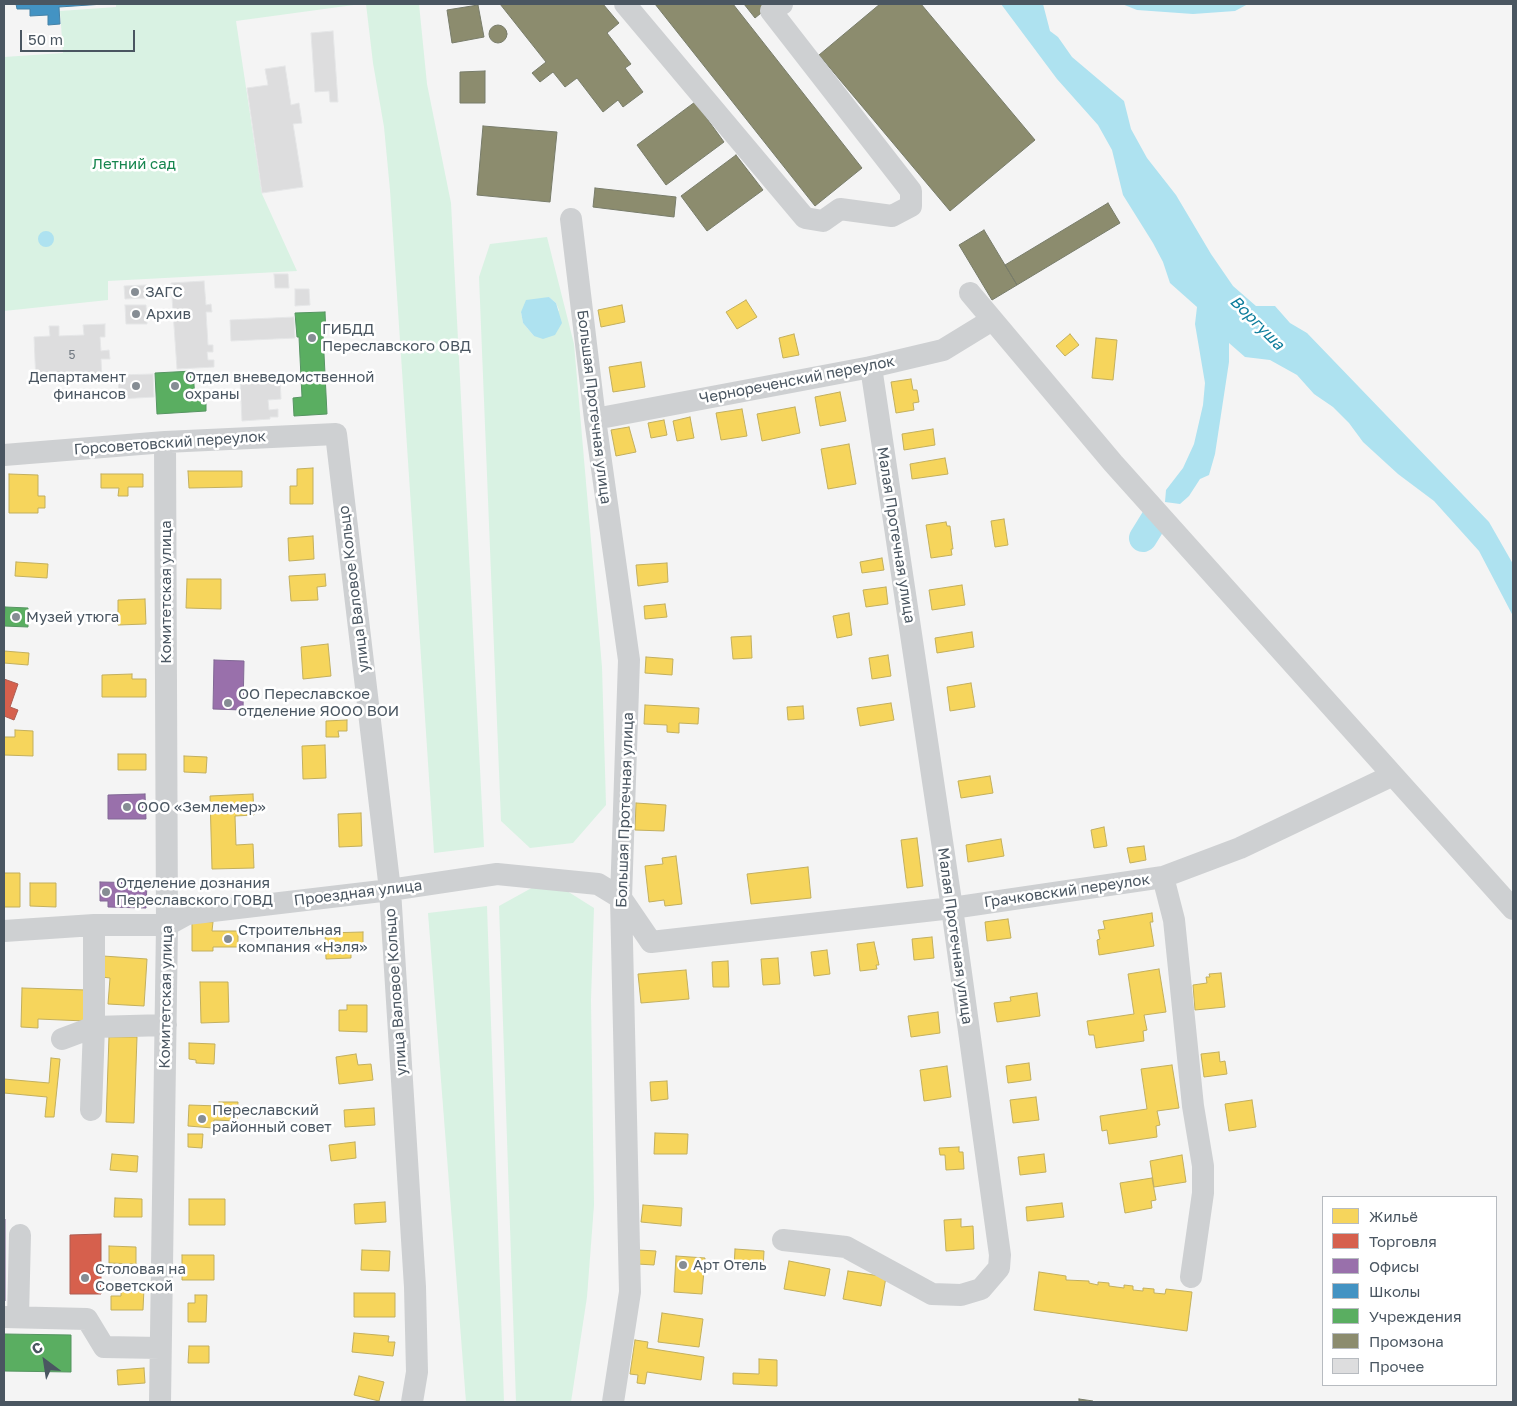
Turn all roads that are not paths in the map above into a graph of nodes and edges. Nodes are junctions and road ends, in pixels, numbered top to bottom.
1 (625, 4) edge
2 (782, 4) edge
3 (571, 219) dead end
4 (970, 293) dead end
5 (992, 320) junction
6 (871, 367) junction
7 (595, 419) junction
8 (336, 434) joint
9 (165, 442) junction
10 (4, 455) edge
11 (1391, 776) junction
12 (1163, 877) junction
13 (390, 890) junction
14 (621, 898) junction
15 (952, 908) junction
16 (1513, 909) edge
17 (94, 925) junction
18 (167, 925) junction
19 (4, 930) edge
20 (166, 1025) junction
21 (94, 1027) junction
22 (62, 1039) dead end
23 (91, 1110) dead end
24 (20, 1235) dead end
25 (783, 1240) dead end
26 (1191, 1277) dead end
27 (11, 1317) edge
28 (160, 1348) junction
29 (160, 1402) edge
30 (412, 1402) edge
31 (613, 1402) edge

1 - 2 street
3 - 7 street, Большая Протечная улица
4 - 5 street
5 - 6 street, Чернореченский переулок
5 - 11 street
6 - 7 street, Чернореченский переулок
6 - 15 street, Малая Протечная улица
7 - 14 street, Большая Протечная улица
8 - 9 street, Горсоветовский переулок
8 - 13 street, улица Валовое Кольцо
9 - 10 street, Горсоветовский переулок
9 - 18 street, Комитетская улица
11 - 12 street
11 - 16 street
12 - 15 street, Грачковский переулок
12 - 26 street, Грачковский переулок
13 - 14 street, Проездная улица
13 - 18 street, Проездная улица
13 - 30 street, улица Валовое Кольцо
14 - 15 street, Грачковский переулок
14 - 31 street, Большая Протечная улица
15 - 25 street, Малая Протечная улица
17 - 18 street, Проездная улица
17 - 19 street, Проездная улица
17 - 21 street
18 - 20 street, Комитетская улица
20 - 21 street
20 - 28 street, Комитетская улица
21 - 22 street
21 - 23 street
24 - 27 street
27 - 28 street
28 - 29 street, Комитетская улица

